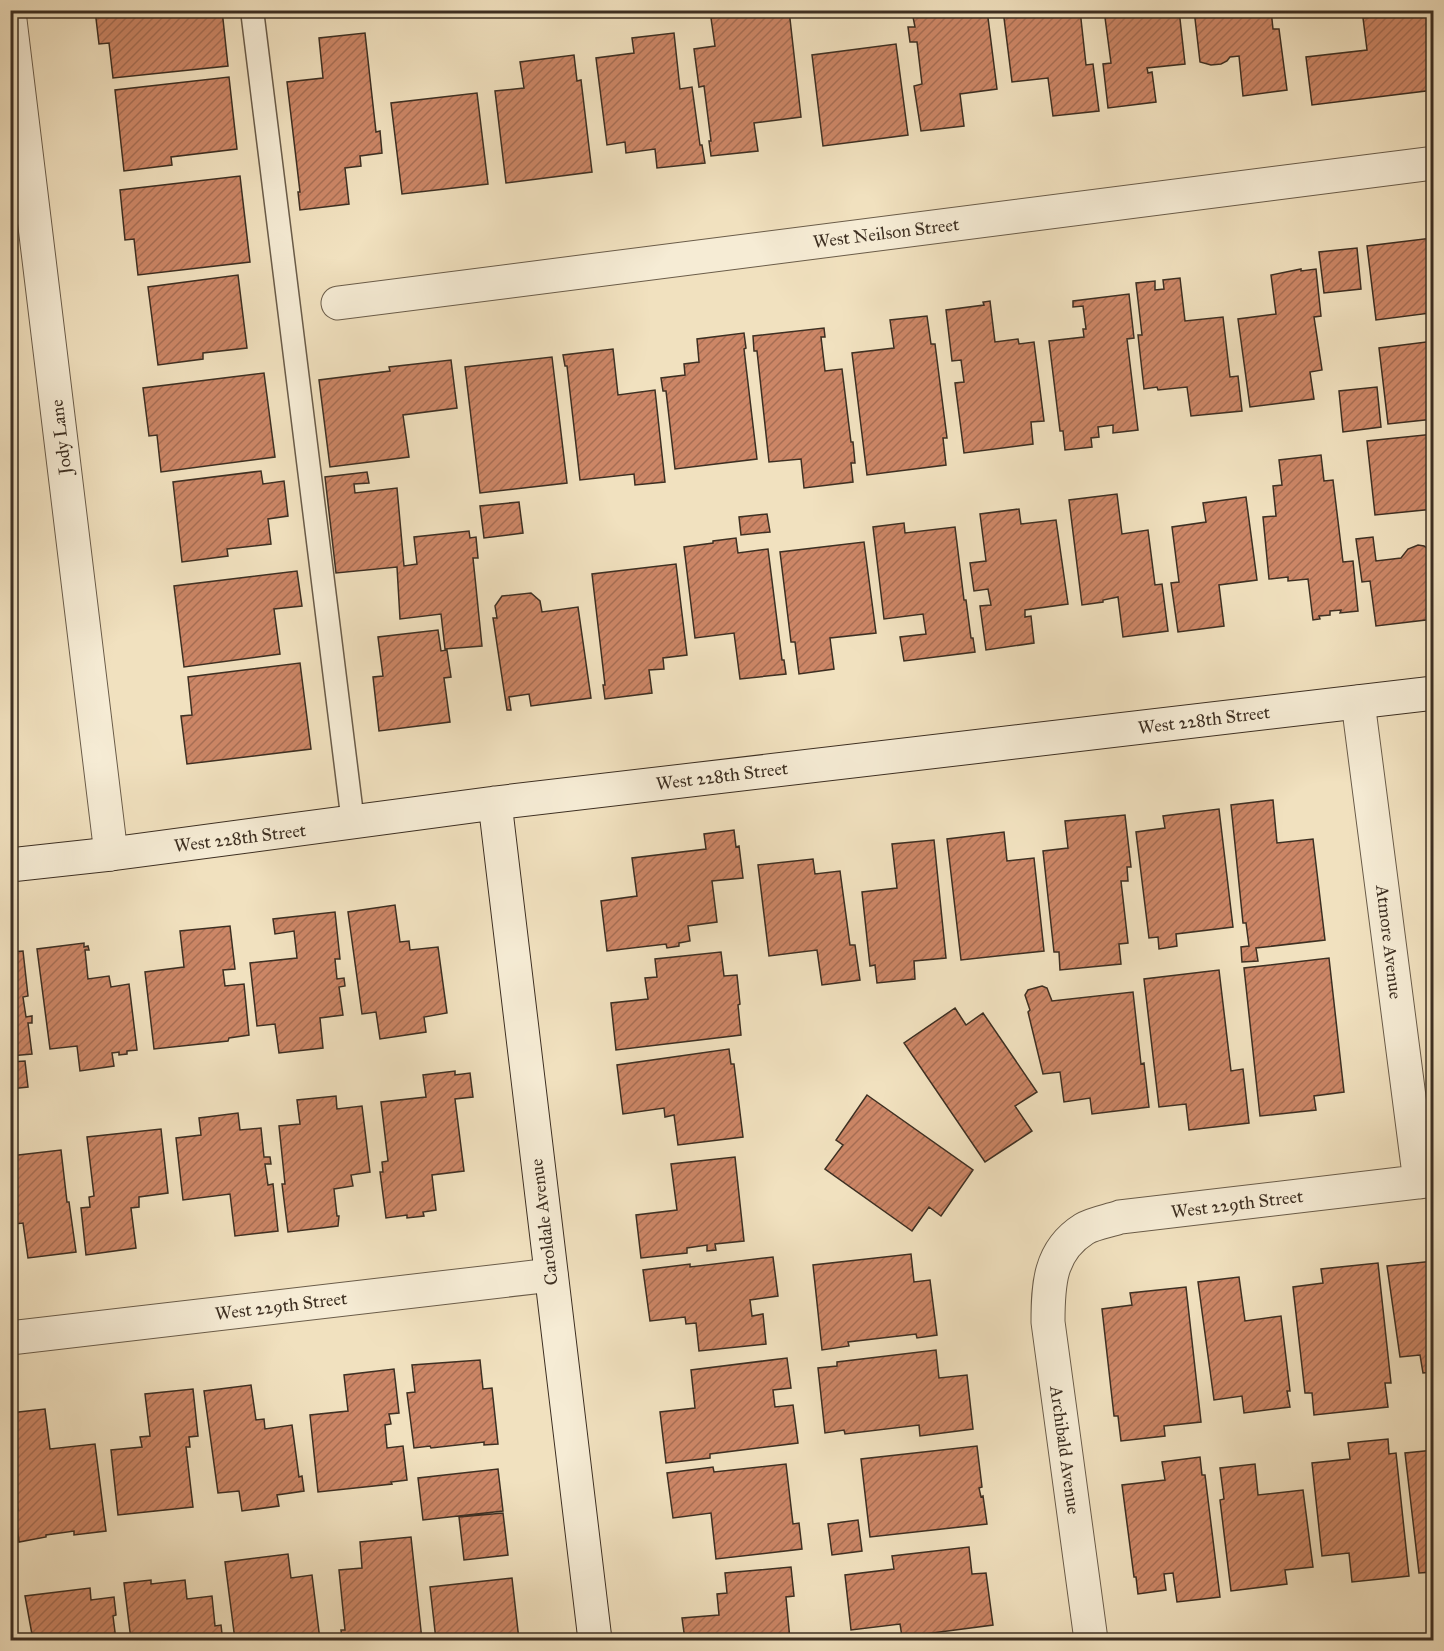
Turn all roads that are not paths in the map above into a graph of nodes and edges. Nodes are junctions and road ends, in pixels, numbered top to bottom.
1 (252, 10) edge
2 (10, 20) edge
3 (1434, 163) edge
4 (338, 303) dead end
5 (1434, 693) edge
6 (1358, 702) junction
7 (495, 803) junction
8 (353, 823) junction
9 (111, 854) junction
10 (10, 865) edge
11 (1426, 1181) edge
12 (1056, 1259) joint
13 (551, 1275) junction
14 (10, 1338) edge
15 (595, 1641) edge
16 (1091, 1641) edge

1 - 8 lane
2 - 9 street, Jody Lane
3 - 4 street, West Neilson Street
5 - 6 street, West 228th Street
6 - 7 street, West 228th Street
6 - 11 street, Atmore Avenue
7 - 8 street, West 228th Street
7 - 13 street, Caroldale Avenue
8 - 9 street, West 228th Street
9 - 10 street, West 228th Street
11 - 12 street, West 229th Street
12 - 16 street, Archibald Avenue
13 - 14 street, West 229th Street
13 - 15 street, Caroldale Avenue

